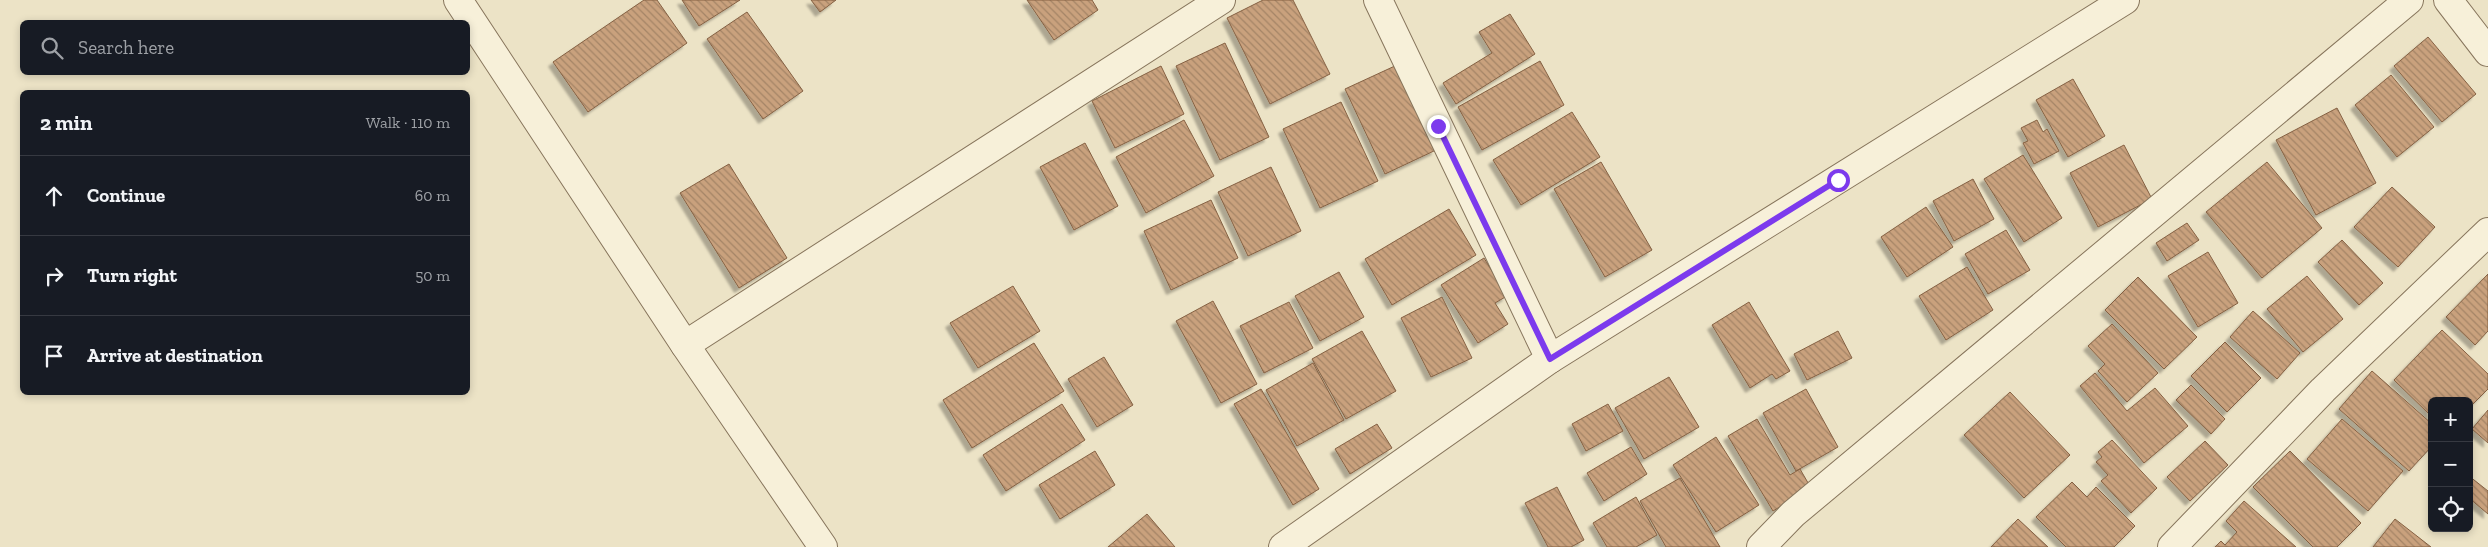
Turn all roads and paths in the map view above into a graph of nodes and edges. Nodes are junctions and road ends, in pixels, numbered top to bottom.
1 (458, 0) edge
2 (1221, 0) edge
3 (1378, 0) edge
4 (2125, 0) edge
5 (2409, 0) edge
6 (2448, 0) edge
7 (2488, 52) edge
8 (2488, 232) edge
9 (685, 345) junction
10 (1550, 359) junction
11 (823, 547) edge
12 (1283, 547) edge
13 (1761, 547) edge
14 (2172, 547) edge

1 - 9 street
2 - 9 street
3 - 10 street
4 - 10 street
5 - 13 street
6 - 7 street
8 - 14 street
9 - 11 street
10 - 12 street

